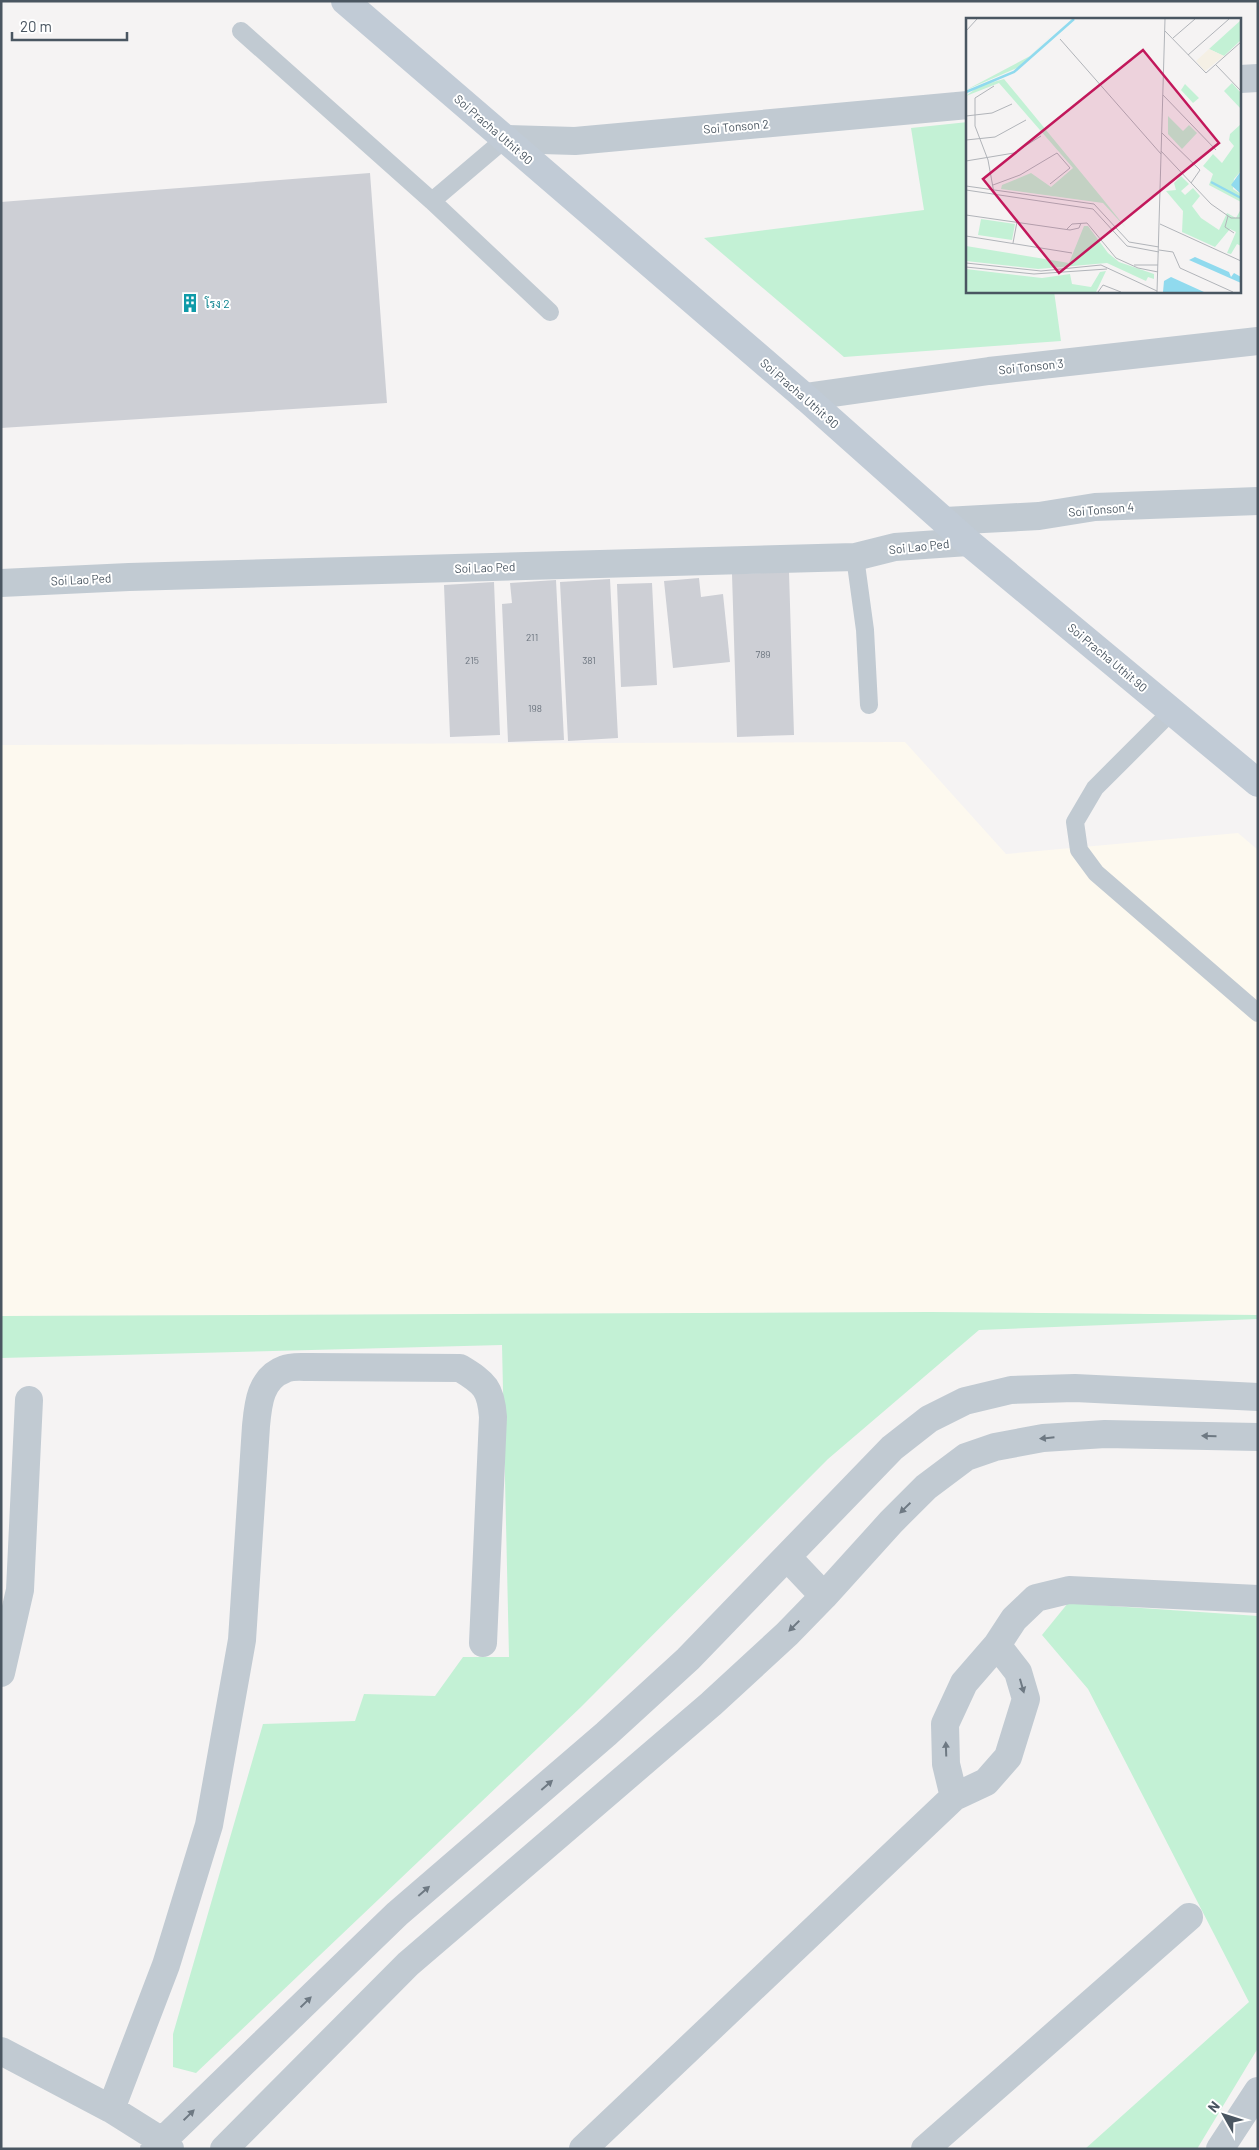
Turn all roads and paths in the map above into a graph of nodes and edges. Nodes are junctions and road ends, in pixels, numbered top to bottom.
1 (345, 1) edge
2 (241, 31) dead end
3 (1258, 78) edge
4 (1242, 79) edge
5 (966, 105) edge
6 (505, 138) junction
7 (432, 201) junction
8 (550, 312) dead end
9 (1258, 341) edge
10 (805, 397) junction
11 (1258, 501) edge
12 (945, 521) junction
13 (968, 542) junction
14 (855, 556) junction
15 (1, 583) edge
16 (869, 705) dead end
17 (1172, 711) junction
18 (1258, 783) edge
19 (1258, 1013) edge
20 (1258, 1398) edge
21 (29, 1400) dead end
22 (1258, 1437) edge
23 (787, 1557) junction
24 (824, 1596) junction
25 (1258, 1599) edge
26 (483, 1643) dead end
27 (998, 1646) junction
28 (1, 1673) edge
29 (954, 1797) junction
30 (1189, 1917) dead end
31 (1, 2051) edge
32 (1258, 2091) edge
33 (111, 2109) junction
34 (162, 2146) edge
35 (224, 2149) edge
36 (583, 2149) edge
37 (925, 2149) edge
38 (1220, 2149) edge

1 - 6 street, Soi Pracha Uthit 90
2 - 7 lane
3 - 4 street
5 - 6 street, Soi Tonson 2
6 - 7 lane
6 - 10 street, Soi Pracha Uthit 90
7 - 8 lane
9 - 10 street, Soi Tonson 3
10 - 12 street, Soi Pracha Uthit 90
11 - 12 street, Soi Tonson 4
12 - 13 street, Soi Pracha Uthit 90
13 - 14 street, Soi Lao Ped
13 - 17 street, Soi Pracha Uthit 90
14 - 15 street, Soi Lao Ped
14 - 16 lane
17 - 18 street, Soi Pracha Uthit 90
17 - 19 lane
20 - 23 street
21 - 28 street
22 -> 24 street
23 - 24 street
34 -> 23 street
24 -> 35 street
25 - 27 street
26 - 33 street
29 -> 27 street
27 -> 29 street
29 - 36 street
30 - 37 street
31 - 33 street
32 - 38 street
33 - 34 street

